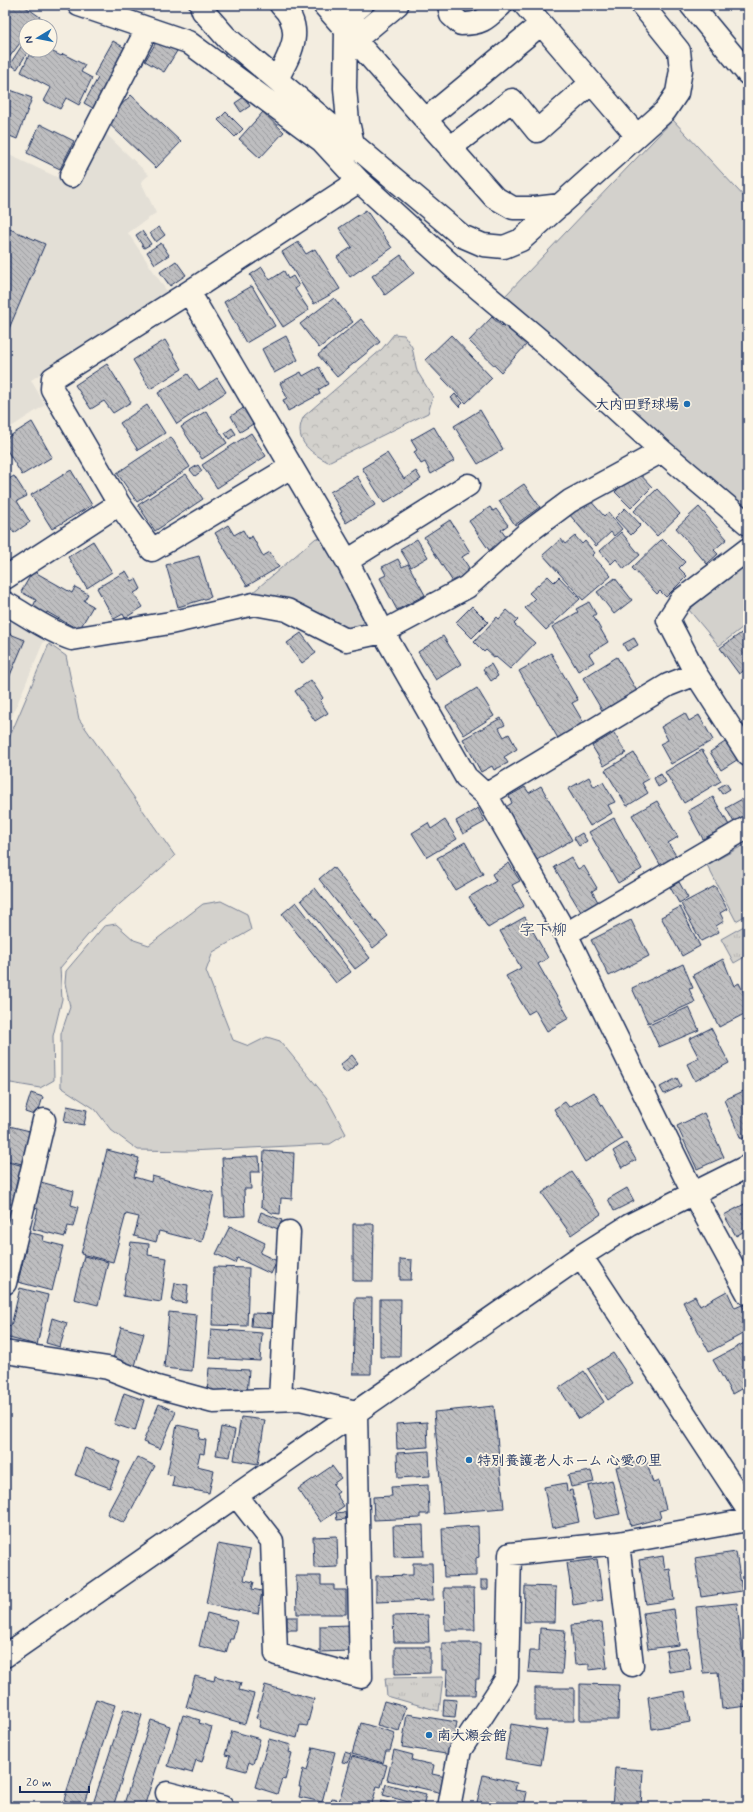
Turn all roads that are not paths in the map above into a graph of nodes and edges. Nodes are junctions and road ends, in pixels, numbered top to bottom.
1 (79, 5) edge
2 (201, 5) edge
3 (281, 5) edge
4 (324, 5) edge
5 (362, 5) edge
6 (397, 5) edge
7 (450, 5) edge
8 (501, 5) edge
9 (525, 5) edge
10 (642, 5) edge
11 (691, 5) edge
12 (541, 24) junction
13 (147, 29) junction
14 (350, 35) junction
15 (748, 74) edge
16 (277, 79) junction
17 (591, 83) junction
18 (426, 120) junction
19 (637, 136) junction
20 (353, 144) junction
21 (450, 148) junction
22 (71, 176) dead end
23 (359, 181) junction
24 (561, 205) junction
25 (189, 292) junction
26 (662, 451) junction
27 (291, 467) junction
28 (468, 485) dead end
29 (119, 504) junction
30 (748, 524) edge
31 (748, 548) edge
32 (347, 560) junction
33 (5, 578) edge
34 (5, 602) edge
35 (383, 632) junction
36 (696, 674) junction
37 (748, 755) edge
38 (486, 795) junction
39 (748, 827) edge
40 (566, 934) junction
41 (44, 1120) dead end
42 (748, 1166) edge
43 (693, 1193) junction
44 (289, 1232) dead end
45 (581, 1256) junction
46 (5, 1282) edge
47 (748, 1294) edge
48 (5, 1352) edge
49 (280, 1400) junction
50 (356, 1412) junction
51 (236, 1495) junction
52 (748, 1510) edge
53 (748, 1520) edge
54 (618, 1543) junction
55 (5, 1656) edge
56 (632, 1665) dead end
57 (167, 1793) dead end
58 (222, 1807) edge
59 (448, 1807) edge

1 - 13 street
2 - 16 street
3 - 16 street
4 - 14 street
5 - 14 street
6 - 14 street
7 - 8 street
9 - 12 street
10 - 19 street
11 - 15 street
12 - 17 street
12 - 18 street
13 - 22 street
13 - 23 street
14 - 18 street
14 - 20 street
16 - 20 street
17 - 19 street
17 - 21 street
18 - 21 street
19 - 24 street
20 - 24 street
21 - 24 street
23 - 25 street
23 - 26 street
25 - 27 street
25 - 29 street
26 - 30 street
26 - 35 street
27 - 29 street
27 - 32 street
28 - 32 street
29 - 33 street
31 - 36 street
32 - 35 street
34 - 35 street
35 - 38 street
36 - 37 street
36 - 38 street
38 - 40 street
39 - 40 street
40 - 43 street
41 - 46 street
42 - 43 street
43 - 45 street
43 - 47 street
44 - 49 street
45 - 50 street
45 - 52 street
48 - 49 street
49 - 50 street
50 - 51 street
50 - 51 street
51 - 55 street
53 - 54 street
54 - 56 street
54 - 59 street
57 - 58 street

